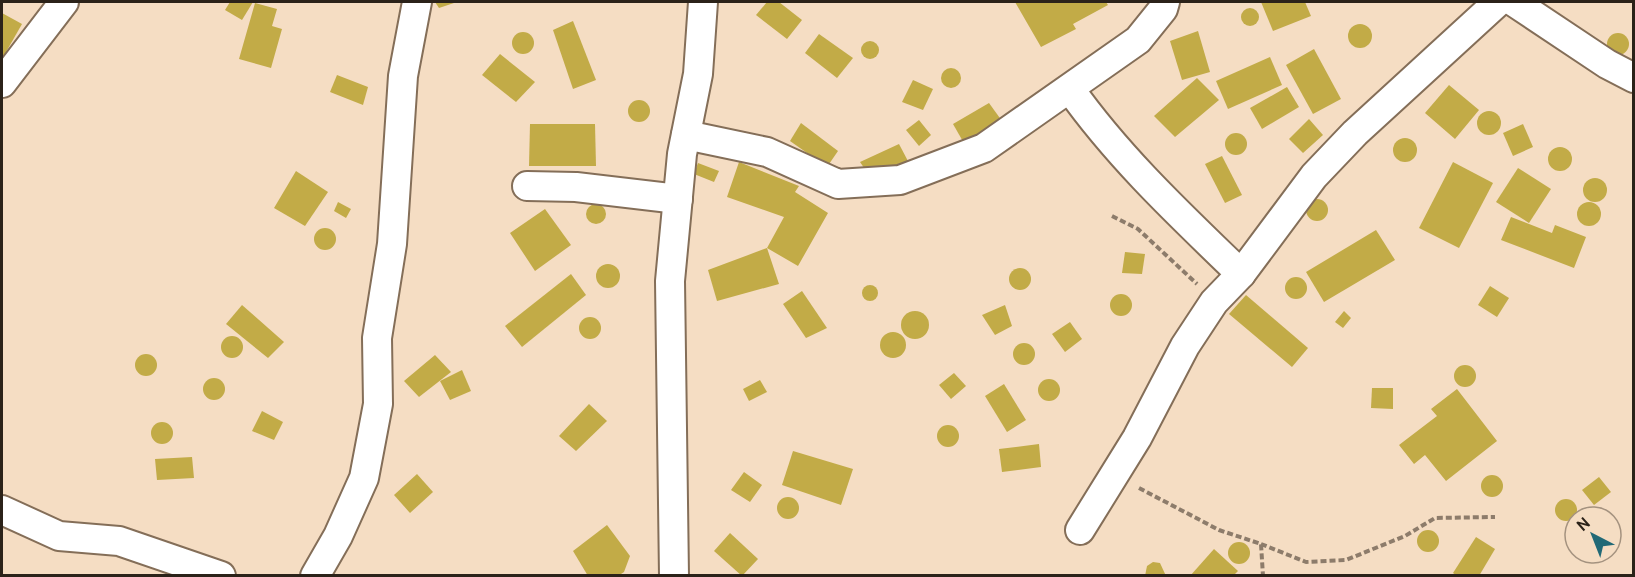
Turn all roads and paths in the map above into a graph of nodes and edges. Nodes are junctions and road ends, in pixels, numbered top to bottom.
1 (64, 2) edge
2 (417, 2) edge
3 (703, 2) edge
4 (1165, 2) edge
5 (1498, 2) edge
6 (1514, 2) edge
7 (1634, 78) edge
8 (2, 83) edge
9 (1070, 89) junction
10 (686, 135) junction
11 (527, 186) dead end
12 (678, 199) junction
13 (1112, 216) dead end
14 (1241, 274) junction
15 (1214, 302) junction
16 (1115, 474) junction
17 (2, 510) edge
18 (1495, 517) dead end
19 (1080, 530) dead end
20 (1261, 544) junction
21 (221, 576) edge
22 (315, 576) edge
23 (674, 576) edge
24 (1263, 576) edge

1 - 8 street
2 - 22 street
3 - 10 street
4 - 9 street
5 - 14 street
6 - 7 street
9 - 10 street
9 - 14 street
10 - 12 street
11 - 12 street
12 - 23 street
13 - 15 path
14 - 15 street
15 - 16 street
16 - 19 street
16 - 20 path
17 - 21 street
18 - 20 path
20 - 24 path

